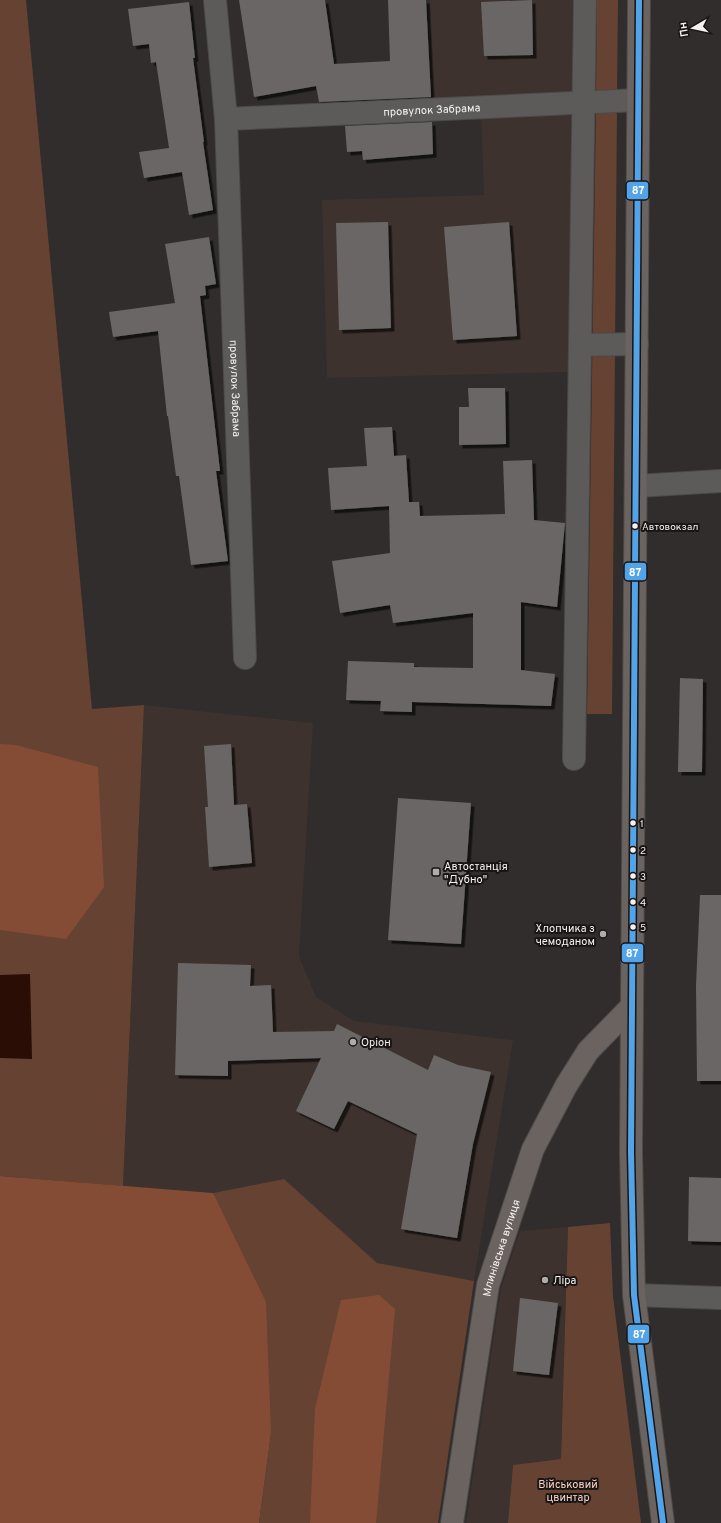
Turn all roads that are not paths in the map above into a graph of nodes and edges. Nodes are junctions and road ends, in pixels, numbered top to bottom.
1 (215, 0) edge
2 (585, 0) edge
3 (640, 0) edge
4 (638, 100) junction
5 (584, 102) junction
6 (226, 119) junction
7 (637, 344) junction
8 (580, 345) junction
9 (721, 481) edge
10 (636, 486) junction
11 (245, 658) dead end
12 (574, 759) dead end
13 (632, 1006) junction
14 (634, 1295) junction
15 (721, 1298) edge
16 (452, 1523) edge
17 (662, 1523) edge

1 - 6 street, провулок Забрама
2 - 5 street
3 - 4 main road
4 - 5 street, провулок Забрама
4 - 7 main road
5 - 6 street, провулок Забрама
5 - 8 street
6 - 11 street, провулок Забрама
7 - 8 street
7 - 10 main road
8 - 12 street
9 - 10 street
10 - 13 main road
13 - 14 main road
13 - 16 main road, Млинівська вулиця
14 - 15 street
14 - 17 main road

